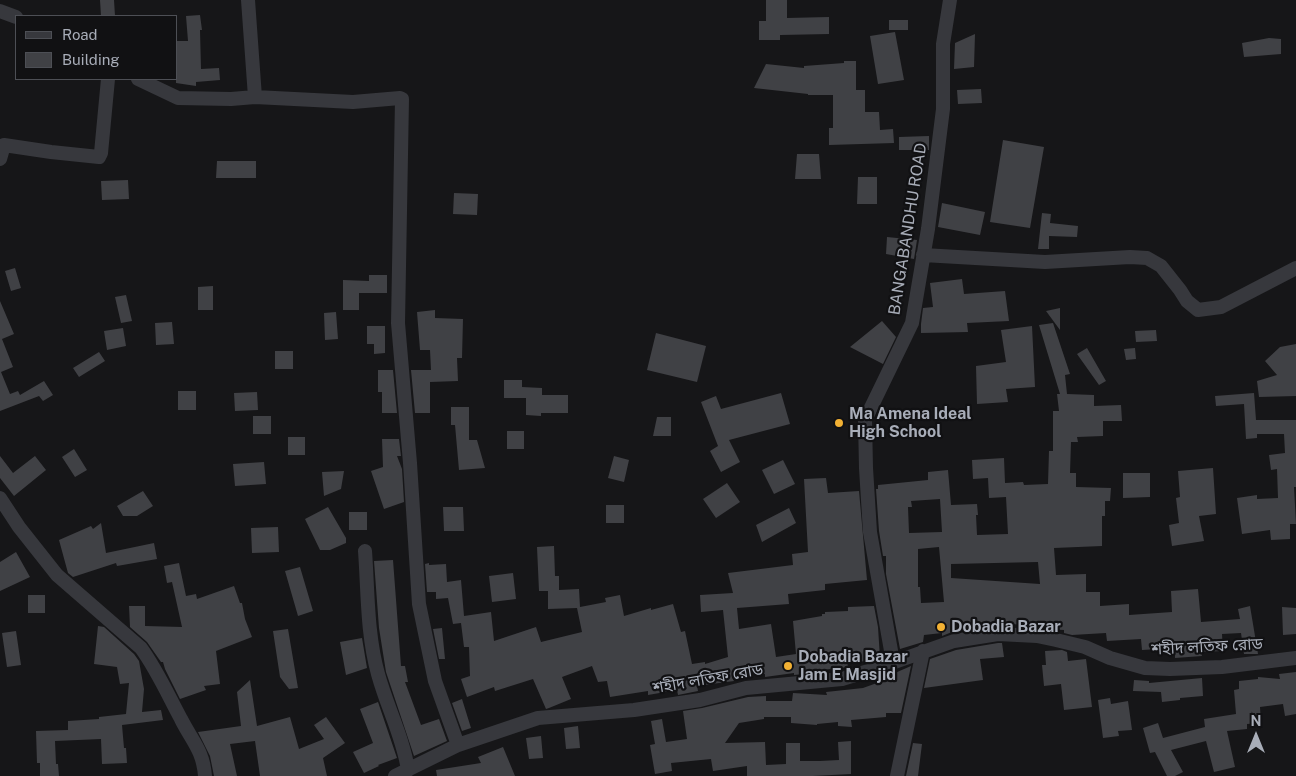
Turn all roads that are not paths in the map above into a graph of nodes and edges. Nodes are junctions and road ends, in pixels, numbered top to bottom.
1 (248, 0) edge
2 (950, 0) edge
3 (0, 11) edge
4 (15, 17) edge
5 (108, 80) edge
6 (140, 80) edge
7 (255, 97) junction
8 (2, 144) edge
9 (0, 159) edge
10 (923, 256) junction
11 (1296, 268) edge
12 (0, 498) edge
13 (365, 551) dead end
14 (923, 651) junction
15 (1296, 658) edge
16 (893, 662) junction
17 (458, 744) junction
18 (402, 773) edge
19 (205, 776) edge
20 (897, 776) edge

1 - 7 street
2 - 10 street, BANGABANDHU ROAD
3 - 4 street
5 - 8 street
6 - 7 street
7 - 17 street
8 - 9 street
10 - 11 street
10 - 16 street, BANGABANDHU ROAD
12 - 19 street
13 - 18 street
14 - 15 street, শহীদ লতিফ রোড
14 - 16 street, শহীদ লতিফ রোড
14 - 20 street
16 - 17 street, শহীদ লতিফ রোড
17 - 18 street, শহীদ লতিফ রোড

